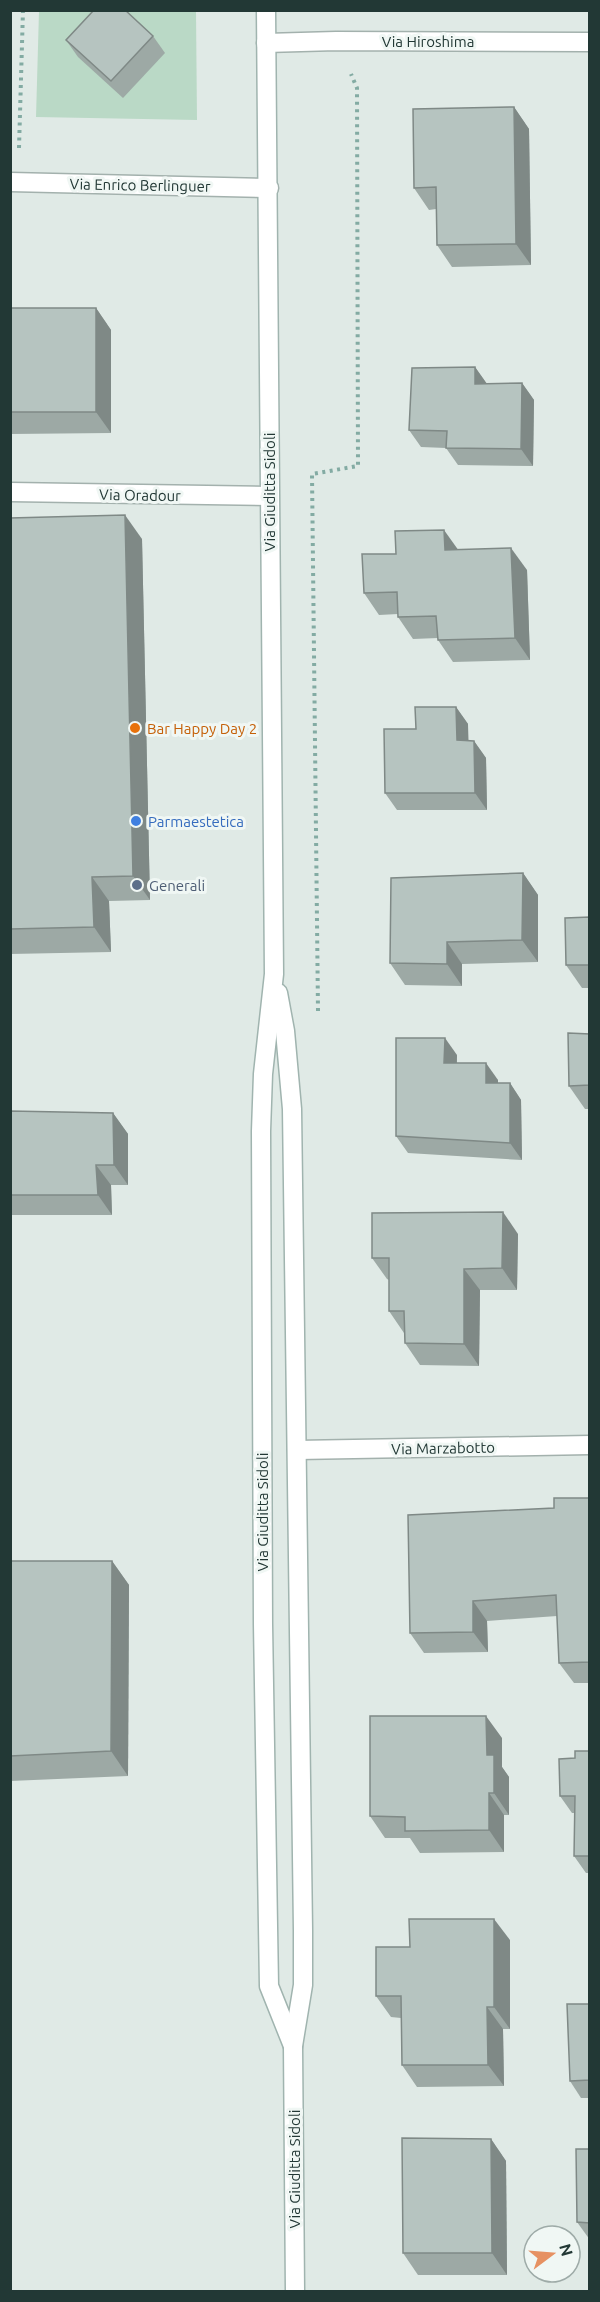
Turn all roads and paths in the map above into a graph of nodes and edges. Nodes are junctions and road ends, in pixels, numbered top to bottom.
1 (23, 10) edge
2 (266, 10) edge
3 (590, 42) edge
4 (266, 44) junction
5 (14, 182) edge
6 (269, 188) junction
7 (10, 492) edge
8 (269, 496) junction
9 (274, 974) junction
10 (590, 1445) edge
11 (297, 1450) junction
12 (293, 2046) junction
13 (295, 2292) edge

1 - 5 path
2 - 4 street, Via Giuditta Sidoli
3 - 4 street, Via Hiroshima
4 - 6 street, Via Giuditta Sidoli
5 - 6 street, Via Enrico Berlinguer
6 - 8 street, Via Giuditta Sidoli
7 - 8 street, Via Oradour
8 - 9 street, Via Giuditta Sidoli
9 - 11 street, Via Giuditta Sidoli
9 - 12 street, Via Giuditta Sidoli
10 - 11 street, Via Marzabotto
11 - 12 street, Via Giuditta Sidoli
12 - 13 street, Via Giuditta Sidoli

